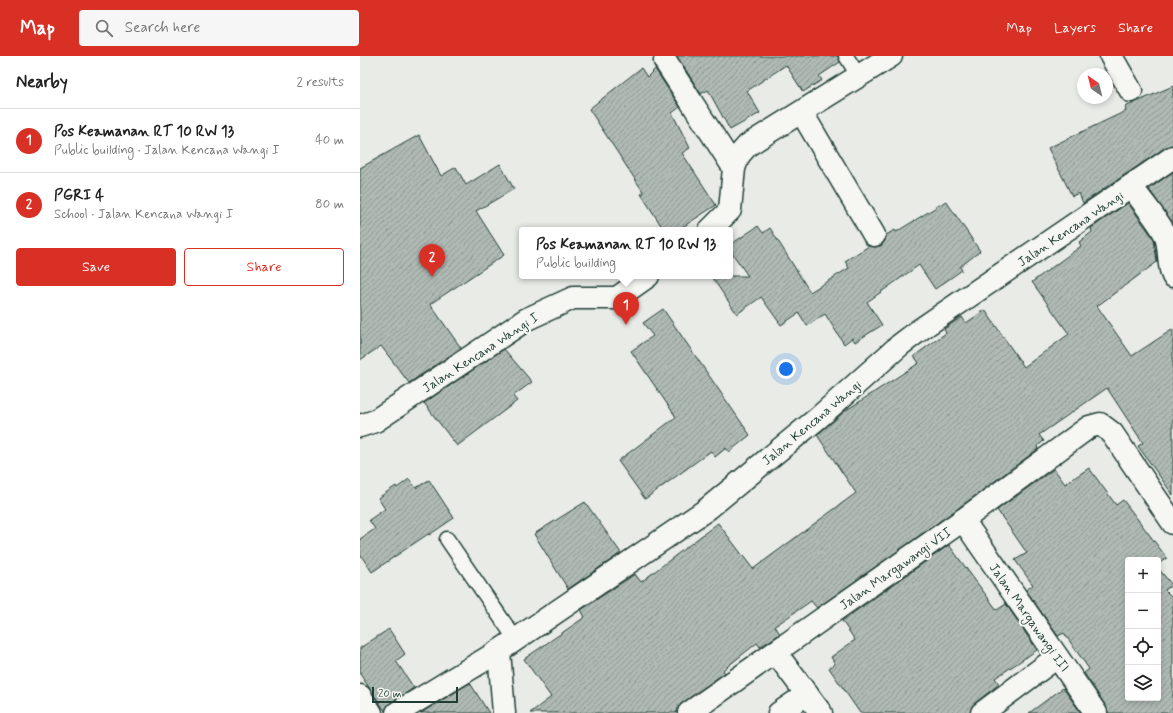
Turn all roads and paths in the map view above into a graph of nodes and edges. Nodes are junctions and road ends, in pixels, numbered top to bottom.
1 (846, 56) edge
2 (891, 56) edge
3 (1111, 56) edge
4 (665, 61) dead end
5 (859, 77) junction
6 (1131, 91) dead end
7 (802, 113) junction
8 (1173, 157) edge
9 (734, 168) junction
10 (1131, 186) junction
11 (713, 227) edge
12 (874, 236) dead end
13 (1173, 276) edge
14 (644, 279) edge
15 (360, 426) edge
16 (963, 520) junction
17 (1173, 523) edge
18 (446, 538) dead end
19 (508, 646) junction
20 (776, 653) junction
21 (1057, 657) junction
22 (807, 694) junction
23 (360, 696) edge
24 (371, 713) edge
25 (397, 713) edge
26 (504, 713) edge
27 (689, 713) edge
28 (779, 713) edge
29 (821, 713) edge
30 (982, 713) edge
31 (1096, 713) edge

1 - 5 lane
2 - 5 street
3 - 6 street
4 - 9 street
5 - 7 street
7 - 9 street
7 - 12 street
8 - 10 street, Jalan Kencana Wangi
9 - 11 street
10 - 13 street
10 - 19 street, Jalan Kencana Wangi
14 - 15 street, Jalan Kencana Wangi I
16 - 17 street, Jalan Margawangi VII
16 - 20 street, Jalan Margawangi VII
16 - 21 street, Jalan Margawangi III
18 - 19 lane
19 - 25 street, Jalan Kencana Wangi
19 - 26 street
20 - 22 street
20 - 27 street, Jalan Margawangi VII
21 - 30 street
21 - 31 street, Jalan Margawangi III
22 - 28 street
22 - 29 street
23 - 24 street

